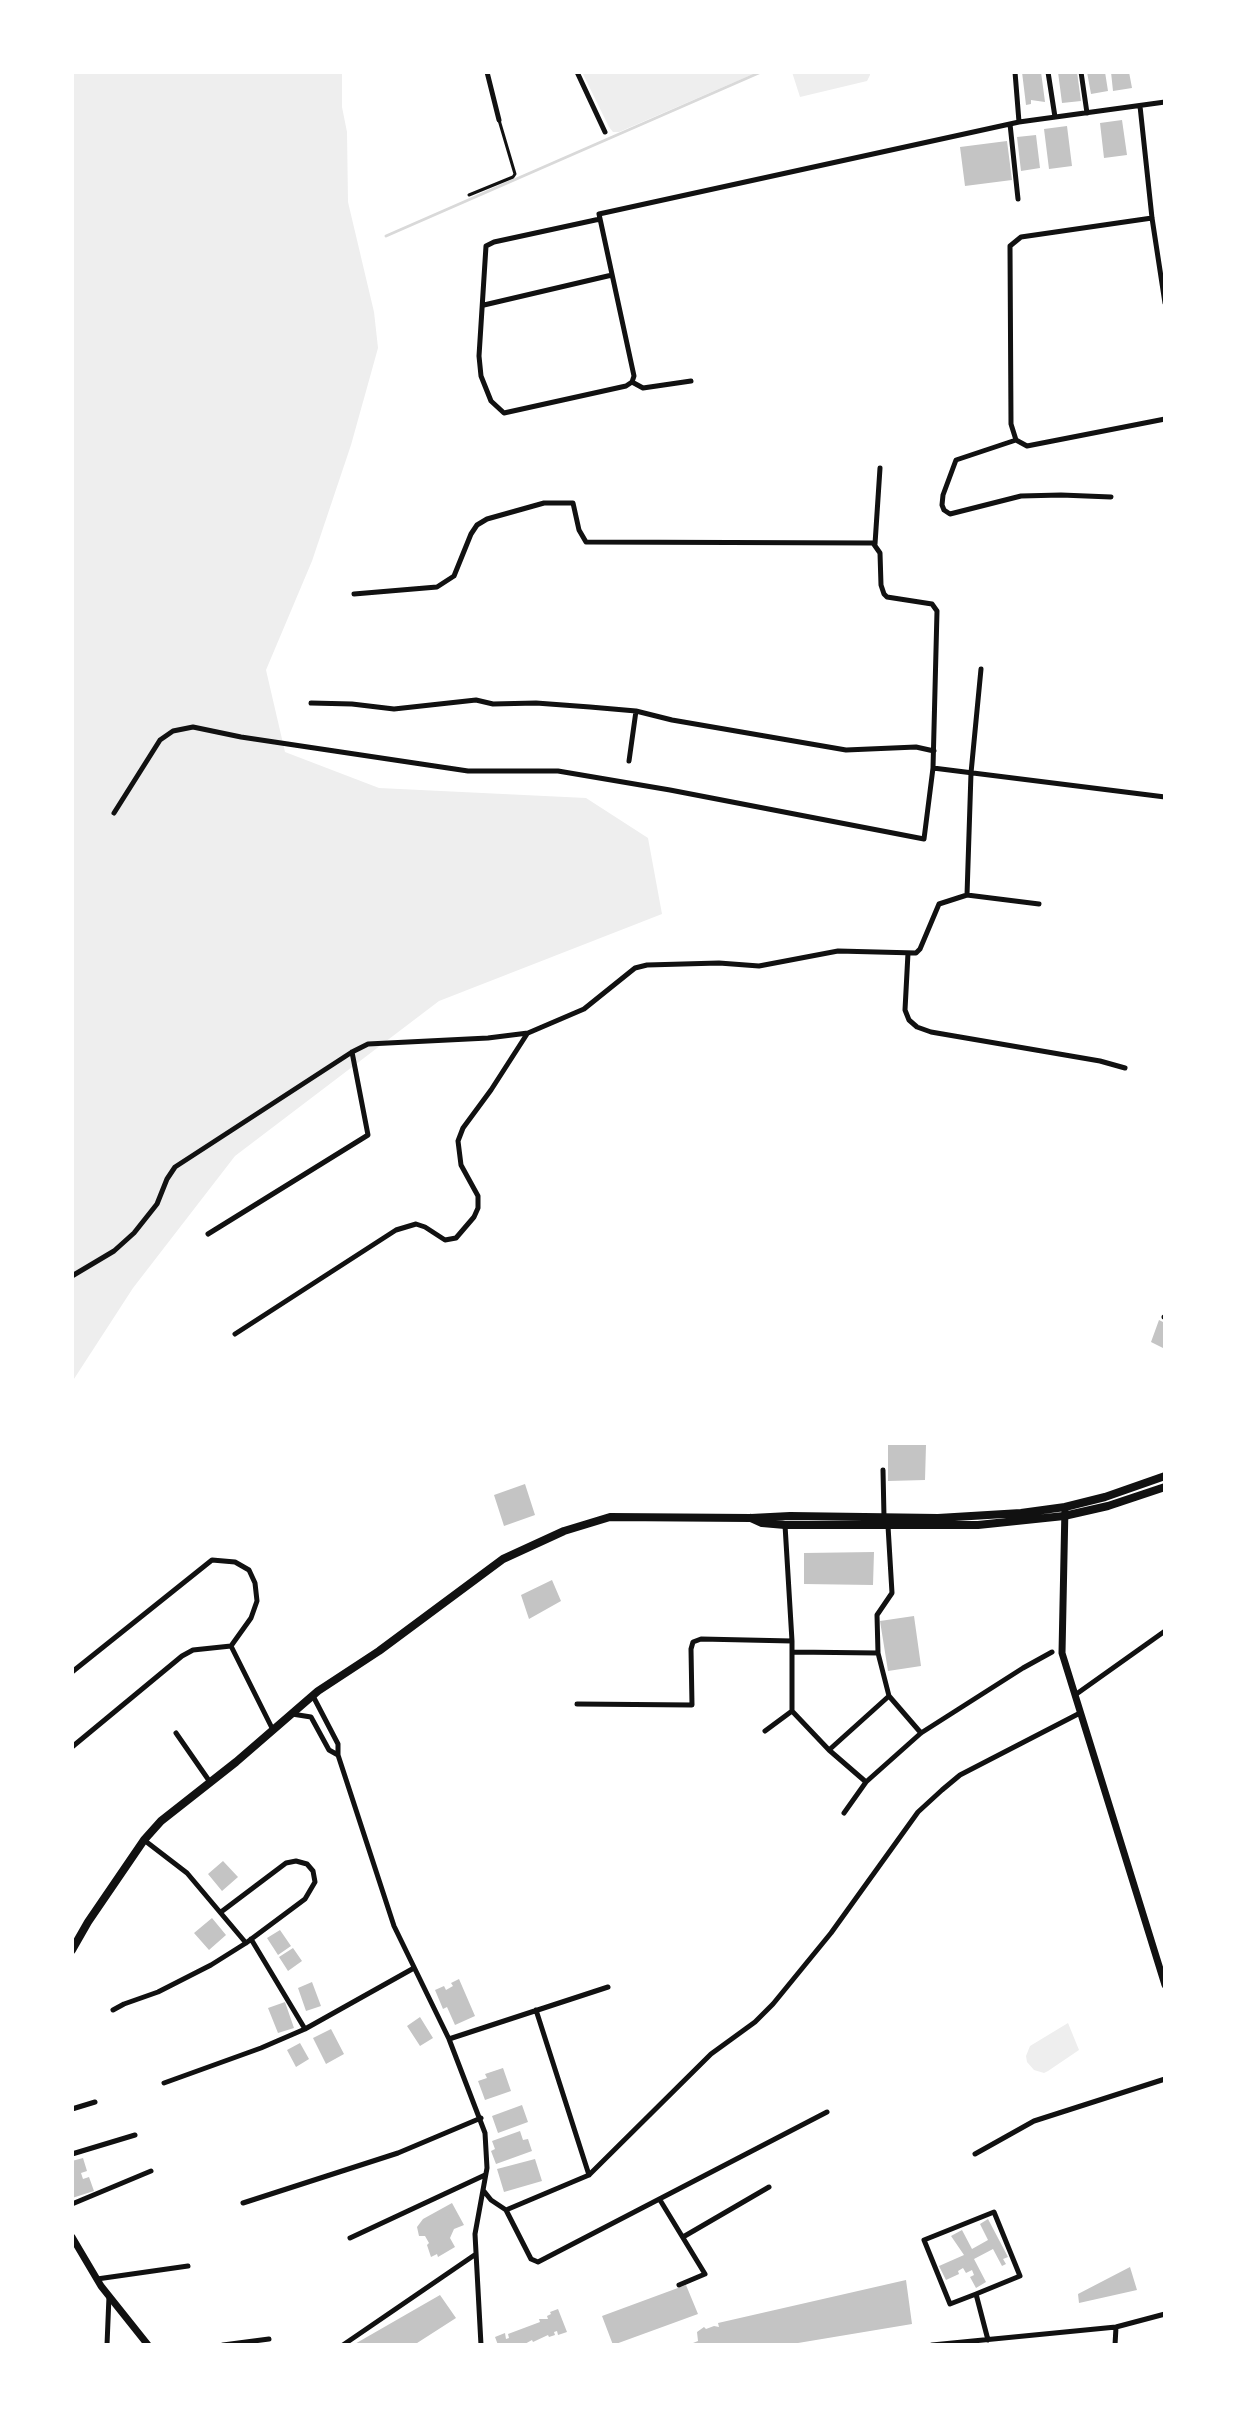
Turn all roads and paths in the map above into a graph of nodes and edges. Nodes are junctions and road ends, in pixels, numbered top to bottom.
1 (487, 72) edge
2 (577, 72) edge
3 (1015, 72) edge
4 (1048, 72) edge
5 (1081, 72) edge
6 (1165, 102) edge
7 (1140, 106) junction
8 (1087, 113) junction
9 (1055, 117) junction
10 (499, 120) joint
11 (1019, 122) junction
12 (1010, 124) junction
13 (605, 132) dead end
14 (469, 195) dead end
15 (1018, 199) dead end
16 (600, 217) junction
17 (1152, 218) junction
18 (612, 275) junction
19 (1165, 303) edge
20 (484, 305) junction
21 (691, 381) dead end
22 (632, 382) junction
23 (1165, 419) edge
24 (1016, 440) junction
25 (880, 468) dead end
26 (1111, 497) dead end
27 (875, 544) junction
28 (354, 594) dead end
29 (981, 669) dead end
30 (311, 703) dead end
31 (636, 711) junction
32 (934, 751) junction
33 (629, 761) dead end
34 (933, 768) junction
35 (971, 773) junction
36 (1165, 797) edge
37 (114, 813) dead end
38 (967, 895) junction
39 (1039, 904) dead end
40 (908, 953) junction
41 (528, 1033) junction
42 (352, 1052) junction
43 (1125, 1068) dead end
44 (208, 1234) dead end
45 (72, 1276) edge
46 (235, 1334) dead end
47 (883, 1470) dead end
48 (1165, 1476) edge
49 (1165, 1487) edge
50 (1064, 1511) junction
51 (751, 1518) junction
52 (886, 1521) junction
53 (785, 1525) junction
54 (1165, 1631) edge
55 (792, 1641) junction
56 (231, 1646) junction
57 (792, 1652) junction
58 (1052, 1652) dead end
59 (878, 1653) junction
60 (72, 1672) edge
61 (1075, 1695) junction
62 (313, 1696) junction
63 (889, 1696) junction
64 (577, 1704) dead end
65 (792, 1711) junction
66 (1080, 1713) junction
67 (291, 1714) junction
68 (273, 1730) junction
69 (765, 1731) dead end
70 (176, 1733) dead end
71 (921, 1733) junction
72 (72, 1747) edge
73 (829, 1750) junction
74 (338, 1755) junction
75 (210, 1782) junction
76 (866, 1782) junction
77 (844, 1813) dead end
78 (144, 1840) junction
79 (221, 1912) junction
80 (248, 1941) junction
81 (72, 1950) edge
82 (414, 1968) junction
83 (1165, 1985) edge
84 (608, 1987) dead end
85 (113, 2010) dead end
86 (536, 2010) junction
87 (305, 2029) junction
88 (449, 2039) junction
89 (1165, 2079) edge
90 (164, 2083) dead end
91 (95, 2102) dead end
92 (72, 2109) edge
93 (827, 2112) dead end
94 (481, 2118) junction
95 (135, 2135) dead end
96 (72, 2154) edge
97 (975, 2154) dead end
98 (151, 2171) dead end
99 (486, 2174) junction
100 (589, 2175) junction
101 (769, 2187) dead end
102 (483, 2190) junction
103 (660, 2200) junction
104 (243, 2203) dead end
105 (72, 2204) edge
106 (506, 2210) junction
107 (72, 2237) edge
108 (683, 2237) junction
109 (350, 2238) dead end
110 (477, 2254) junction
111 (188, 2266) dead end
112 (97, 2279) junction
113 (679, 2285) dead end
114 (976, 2294) junction
115 (109, 2295) junction
116 (1165, 2314) edge
117 (1116, 2327) junction
118 (269, 2339) dead end
119 (988, 2340) junction
120 (107, 2345) edge
121 (148, 2345) edge
122 (223, 2345) edge
123 (343, 2345) edge
124 (481, 2345) edge
125 (932, 2345) edge
126 (1115, 2345) edge

1 - 10 street
2 - 13 street
3 - 11 street
4 - 9 street
5 - 8 street
6 - 7 street
7 - 8 street
7 - 17 street
8 - 9 street
9 - 11 street
10 - 14 lane
11 - 12 street
12 - 15 street
12 - 16 street
16 - 18 street
16 - 20 street
17 - 19 street
17 - 24 street
18 - 20 street
18 - 22 street
20 - 22 street
21 - 22 street
23 - 24 street
24 - 26 street
25 - 27 street
27 - 28 street
27 - 32 street
29 - 35 street
30 - 31 street
31 - 32 street
31 - 33 street
32 - 34 street
34 - 35 street
34 - 37 street
35 - 36 street
35 - 38 street
38 - 39 street
38 - 40 street
40 - 41 street
40 - 43 street
41 - 42 street
41 - 46 street
42 - 44 street
42 - 45 street
47 - 52 street
48 - 50 main road
49 - 50 main road
50 - 52 main road
50 - 61 street
51 - 52 main road
51 - 53 main road
51 - 62 main road
52 - 53 main road
52 - 59 street
53 - 55 street
54 - 61 street
55 - 57 street
55 - 64 street
56 - 60 street
56 - 68 street
56 - 72 street
57 - 59 street
57 - 65 street
58 - 71 street
59 - 63 street
61 - 66 street
62 - 67 main road
62 - 74 street
63 - 71 street
63 - 73 street
65 - 69 street
65 - 73 street
66 - 83 street
66 - 100 street
67 - 68 main road
67 - 74 street
68 - 75 main road
70 - 75 street
71 - 76 street
73 - 76 street
74 - 82 street
75 - 78 main road
76 - 77 street
78 - 79 street
78 - 81 main road
79 - 80 street
79 - 80 street
80 - 85 street
80 - 87 street
82 - 87 street
82 - 88 street
84 - 86 street
86 - 88 street
86 - 100 street
87 - 90 street
88 - 94 street
89 - 97 street
91 - 92 street
93 - 103 street
94 - 99 street
94 - 104 street
95 - 96 street
98 - 105 street
99 - 102 street
99 - 109 street
100 - 106 street
101 - 108 street
102 - 106 street
102 - 110 street
103 - 106 street
103 - 108 street
107 - 112 street
108 - 113 street
110 - 123 street
110 - 124 street
111 - 112 street
112 - 115 street
114 - 114 street
114 - 119 street
115 - 120 street
115 - 121 street
116 - 117 street
117 - 119 street
117 - 126 street
118 - 122 street
119 - 125 street

